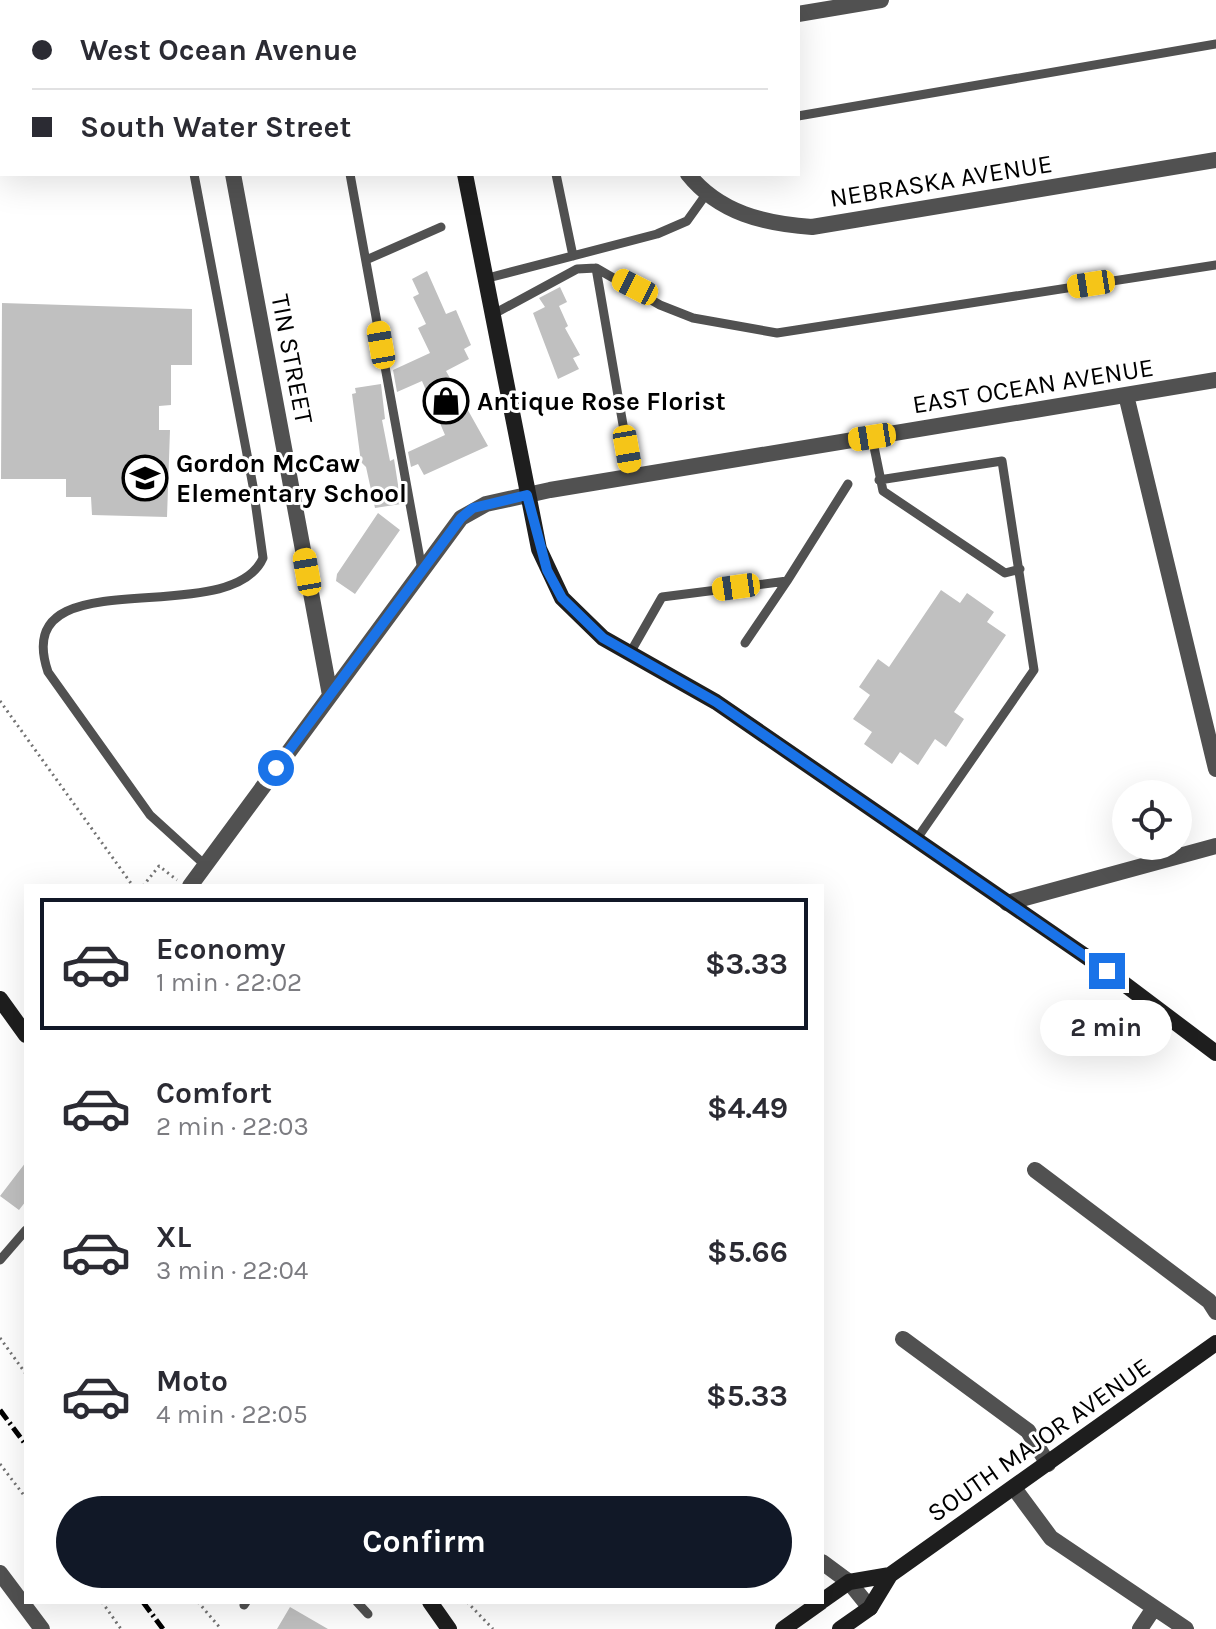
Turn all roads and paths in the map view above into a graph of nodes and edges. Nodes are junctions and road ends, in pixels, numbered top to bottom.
1 (881, 0) edge
2 (800, 14) edge
3 (1216, 44) edge
4 (800, 116) edge
5 (1216, 160) edge
6 (194, 176) edge
7 (233, 176) edge
8 (350, 176) edge
9 (465, 176) edge
10 (556, 176) edge
11 (690, 176) edge
12 (707, 193) junction
13 (441, 227) dead end
14 (573, 256) junction
15 (366, 260) junction
16 (1216, 265) edge
17 (596, 268) junction
18 (484, 279) junction
19 (490, 316) junction
20 (1216, 380) edge
21 (1126, 395) junction
22 (872, 437) junction
23 (632, 477) junction
24 (879, 480) junction
25 (848, 484) dead end
26 (527, 495) junction
27 (1020, 569) junction
28 (422, 570) junction
29 (787, 581) junction
30 (745, 643) dead end
31 (630, 653) junction
32 (330, 695) junction
33 (0, 701) edge
34 (1216, 769) edge
35 (916, 840) junction
36 (1216, 846) edge
37 (205, 865) junction
38 (132, 884) edge
39 (145, 884) edge
40 (185, 884) edge
41 (190, 884) edge
42 (1007, 903) junction
43 (0, 999) edge
44 (24, 1032) edge
45 (1216, 1053) edge
46 (1035, 1170) dead end
47 (24, 1232) edge
48 (0, 1260) edge
49 (1216, 1312) edge
50 (0, 1338) edge
51 (903, 1339) dead end
52 (1216, 1343) edge
53 (24, 1371) edge
54 (0, 1464) edge
55 (1048, 1464) junction
56 (1014, 1488) junction
57 (24, 1495) edge
58 (824, 1563) edge
59 (0, 1573) edge
60 (890, 1575) junction
61 (849, 1582) junction
62 (824, 1600) edge
63 (103, 1604) edge
64 (200, 1604) edge
65 (359, 1604) edge
66 (431, 1604) edge
67 (469, 1604) edge
68 (818, 1604) edge
69 (870, 1608) junction
70 (1154, 1608) junction
71 (368, 1614) dead end
72 (42, 1629) edge
73 (121, 1629) edge
74 (221, 1629) edge
75 (449, 1629) edge
76 (493, 1629) edge
77 (783, 1629) edge
78 (840, 1629) edge
79 (1140, 1629) edge
80 (1186, 1629) edge

1 - 2 street
3 - 4 lane
5 - 12 street, NEBRASKA AVENUE
6 - 37 lane
7 - 32 street, TIN STREET
8 - 15 lane
9 - 18 main road
10 - 14 lane
11 - 12 street, NEBRASKA AVENUE
12 - 14 lane
13 - 15 lane
14 - 18 lane
15 - 28 lane
16 - 17 lane
17 - 19 lane
17 - 23 lane
18 - 19 main road
19 - 26 main road
20 - 21 street, EAST OCEAN AVENUE
21 - 22 street, EAST OCEAN AVENUE
21 - 34 street
22 - 23 street, EAST OCEAN AVENUE
22 - 24 lane
23 - 26 street, EAST OCEAN AVENUE
24 - 27 lane
24 - 27 lane
25 - 29 lane
26 - 28 street, EAST OCEAN AVENUE
26 - 31 main road
27 - 35 lane
28 - 32 street, EAST OCEAN AVENUE
29 - 30 lane
29 - 31 lane
31 - 35 main road
32 - 37 street, EAST OCEAN AVENUE
33 - 38 path
35 - 42 main road
36 - 42 street
37 - 41 street, EAST OCEAN AVENUE
39 - 40 path
42 - 45 main road
43 - 44 main road
46 - 49 street
47 - 48 lane
50 - 53 path
51 - 55 street
52 - 55 main road, SOUTH MAJOR AVENUE
54 - 57 path
55 - 56 main road, SOUTH MAJOR AVENUE
56 - 60 main road, SOUTH MAJOR AVENUE
56 - 70 street
58 - 61 street
59 - 72 street
60 - 61 main road, SOUTH MAJOR AVENUE
60 - 69 main road, SOUTH MAJOR AVENUE
61 - 62 main road, SOUTH MAJOR AVENUE
61 - 69 street
63 - 73 path
64 - 74 path
65 - 71 lane
66 - 75 main road
67 - 76 path
68 - 77 main road, SOUTH MAJOR AVENUE
69 - 78 main road, SOUTH MAJOR AVENUE
70 - 79 street
70 - 80 street

